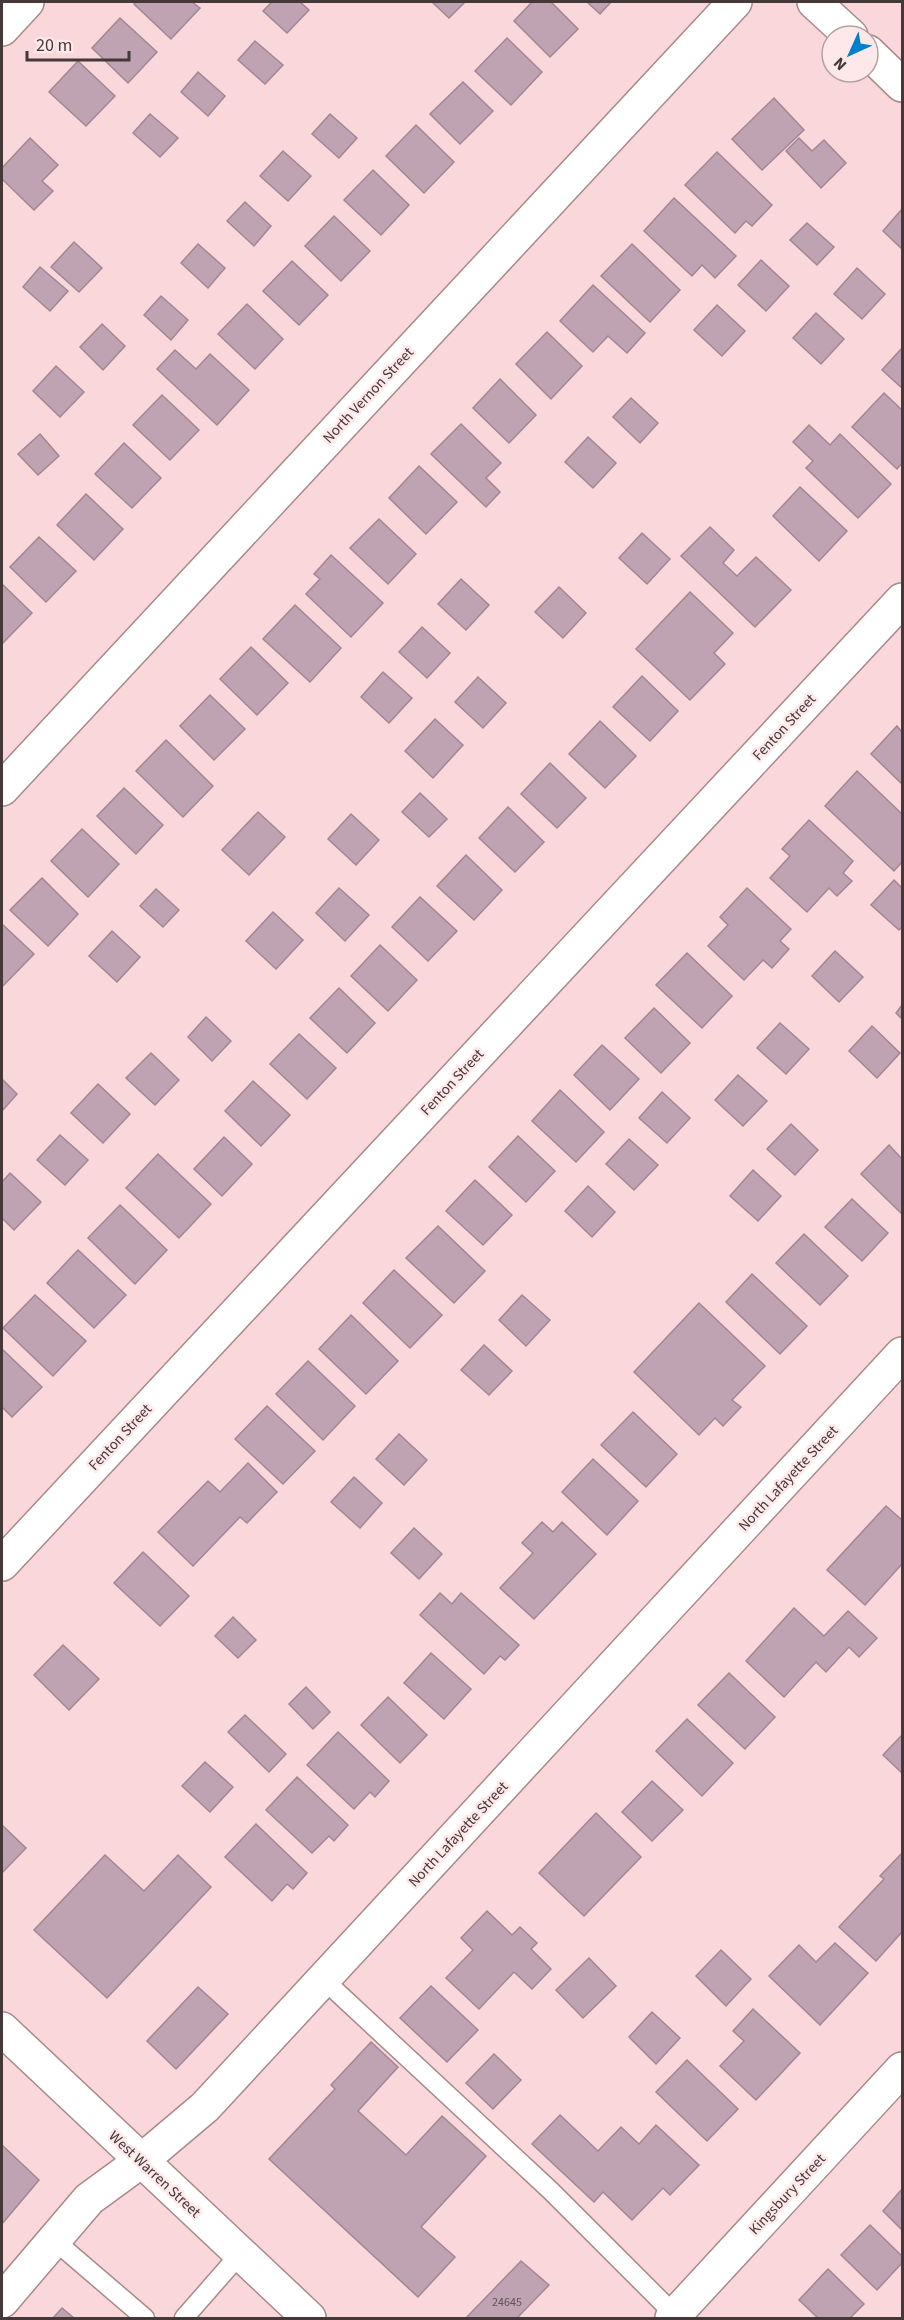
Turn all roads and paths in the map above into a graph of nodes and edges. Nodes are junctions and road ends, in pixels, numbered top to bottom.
1 (27, 2) edge
2 (735, 2) edge
3 (814, 2) edge
4 (838, 24) edge
5 (2, 29) edge
6 (880, 63) edge
7 (903, 85) edge
8 (903, 600) edge
9 (2, 789) edge
10 (903, 1354) edge
11 (2, 1564) edge
12 (323, 1979) junction
13 (2, 2029) edge
14 (903, 2069) edge
15 (141, 2161) junction
16 (54, 2240) junction
17 (240, 2254) junction
18 (2, 2301) edge
19 (674, 2317) edge
20 (145, 2319) edge
21 (184, 2319) edge
22 (309, 2319) edge

1 - 5 street
2 - 9 street, North Vernon Street
3 - 4 street
6 - 7 street
8 - 11 street, Fenton Street
10 - 12 street, North Lafayette Street
12 - 15 street, North Lafayette Street
12 - 19 lane
13 - 15 street, West Warren Street
14 - 19 street, Kingsbury Street
15 - 16 street, North Lafayette Street
15 - 17 street, West Warren Street
16 - 18 street, North Lafayette Street
16 - 20 lane
17 - 21 lane
17 - 22 street, West Warren Street

